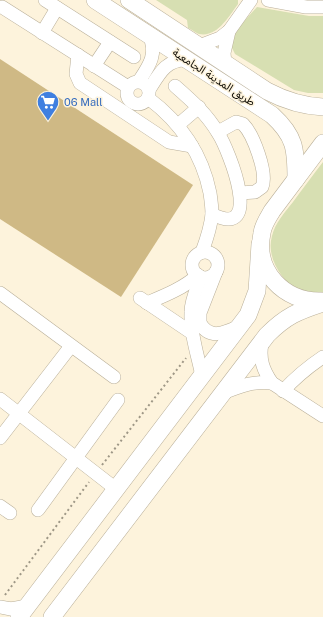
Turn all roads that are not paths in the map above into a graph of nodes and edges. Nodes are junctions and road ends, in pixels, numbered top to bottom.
1 (45, 0) edge
2 (96, 0) edge
3 (129, 0) edge
4 (251, 0) edge
5 (268, 0) edge
6 (3, 6) edge
7 (323, 7) edge
8 (57, 8) junction
9 (229, 31) junction
10 (42, 33) junction
11 (149, 35) junction
12 (110, 42) junction
13 (198, 46) junction
14 (78, 56) junction
15 (134, 57) dead end
16 (188, 60) junction
17 (225, 64) junction
18 (94, 66) junction
19 (133, 84) junction
20 (175, 86) dead end
21 (148, 94) junction
22 (127, 106) junction
23 (199, 107) junction
24 (323, 107) edge
25 (178, 125) junction
26 (218, 132) junction
27 (323, 143) edge
28 (192, 146) junction
29 (296, 179) junction
30 (240, 193) junction
31 (212, 214) junction
32 (260, 244) junction
33 (207, 253) junction
34 (216, 272) junction
35 (197, 273) junction
36 (0, 292) edge
37 (323, 302) edge
38 (240, 326) junction
39 (192, 332) junction
40 (262, 343) junction
41 (72, 346) junction
42 (323, 357) edge
43 (202, 376) junction
44 (114, 377) dead end
45 (272, 383) junction
46 (283, 391) junction
47 (223, 393) junction
48 (0, 399) edge
49 (118, 400) dead end
50 (19, 414) junction
51 (323, 416) edge
52 (0, 438) edge
53 (76, 458) junction
54 (116, 489) junction
55 (38, 510) dead end
56 (0, 607) edge
57 (23, 611) edge
58 (52, 617) edge

1 - 8 street
2 - 11 main road, طريق المدينة الجامعية
3 - 13 main road, طريق المدينة الجامعية
4 - 9 street
5 - 7 street
6 - 10 street
8 - 10 street
8 - 12 street
9 - 13 street
9 - 17 street
10 - 14 street
11 - 16 main road, طريق المدينة الجامعية
11 - 19 street
12 - 15 street
12 - 18 street
13 - 17 main road, طريق المدينة الجامعية
14 - 18 street
14 - 22 street
16 - 21 street
16 - 29 main road, طريق المدينة الجامعية
17 - 24 main road, طريق المدينة الجامعية
18 - 19 street
19 - 21 street
19 - 22 street
20 - 23 street
21 - 22 street
21 - 25 street
22 - 28 street
23 - 25 street
23 - 26 street
25 - 28 street
26 - 30 street
26 - 30 street
27 - 29 main road
28 - 31 street
29 - 32 main road
30 - 31 street
31 - 33 street
32 - 37 main road
32 - 38 main road
33 - 34 street
33 - 35 street
34 - 35 street
34 - 38 street
35 - 39 street
35 - 39 street
36 - 41 street
37 - 40 main road
38 - 43 main road
39 - 43 street
40 - 45 street
40 - 47 main road
41 - 44 street
41 - 50 street
42 - 46 street
43 - 54 main road
45 - 46 street
45 - 47 street
46 - 51 street
47 - 58 main road
48 - 50 street
49 - 53 street
50 - 52 street
50 - 53 street
53 - 54 street
53 - 55 street
54 - 57 main road
56 - 57 street

